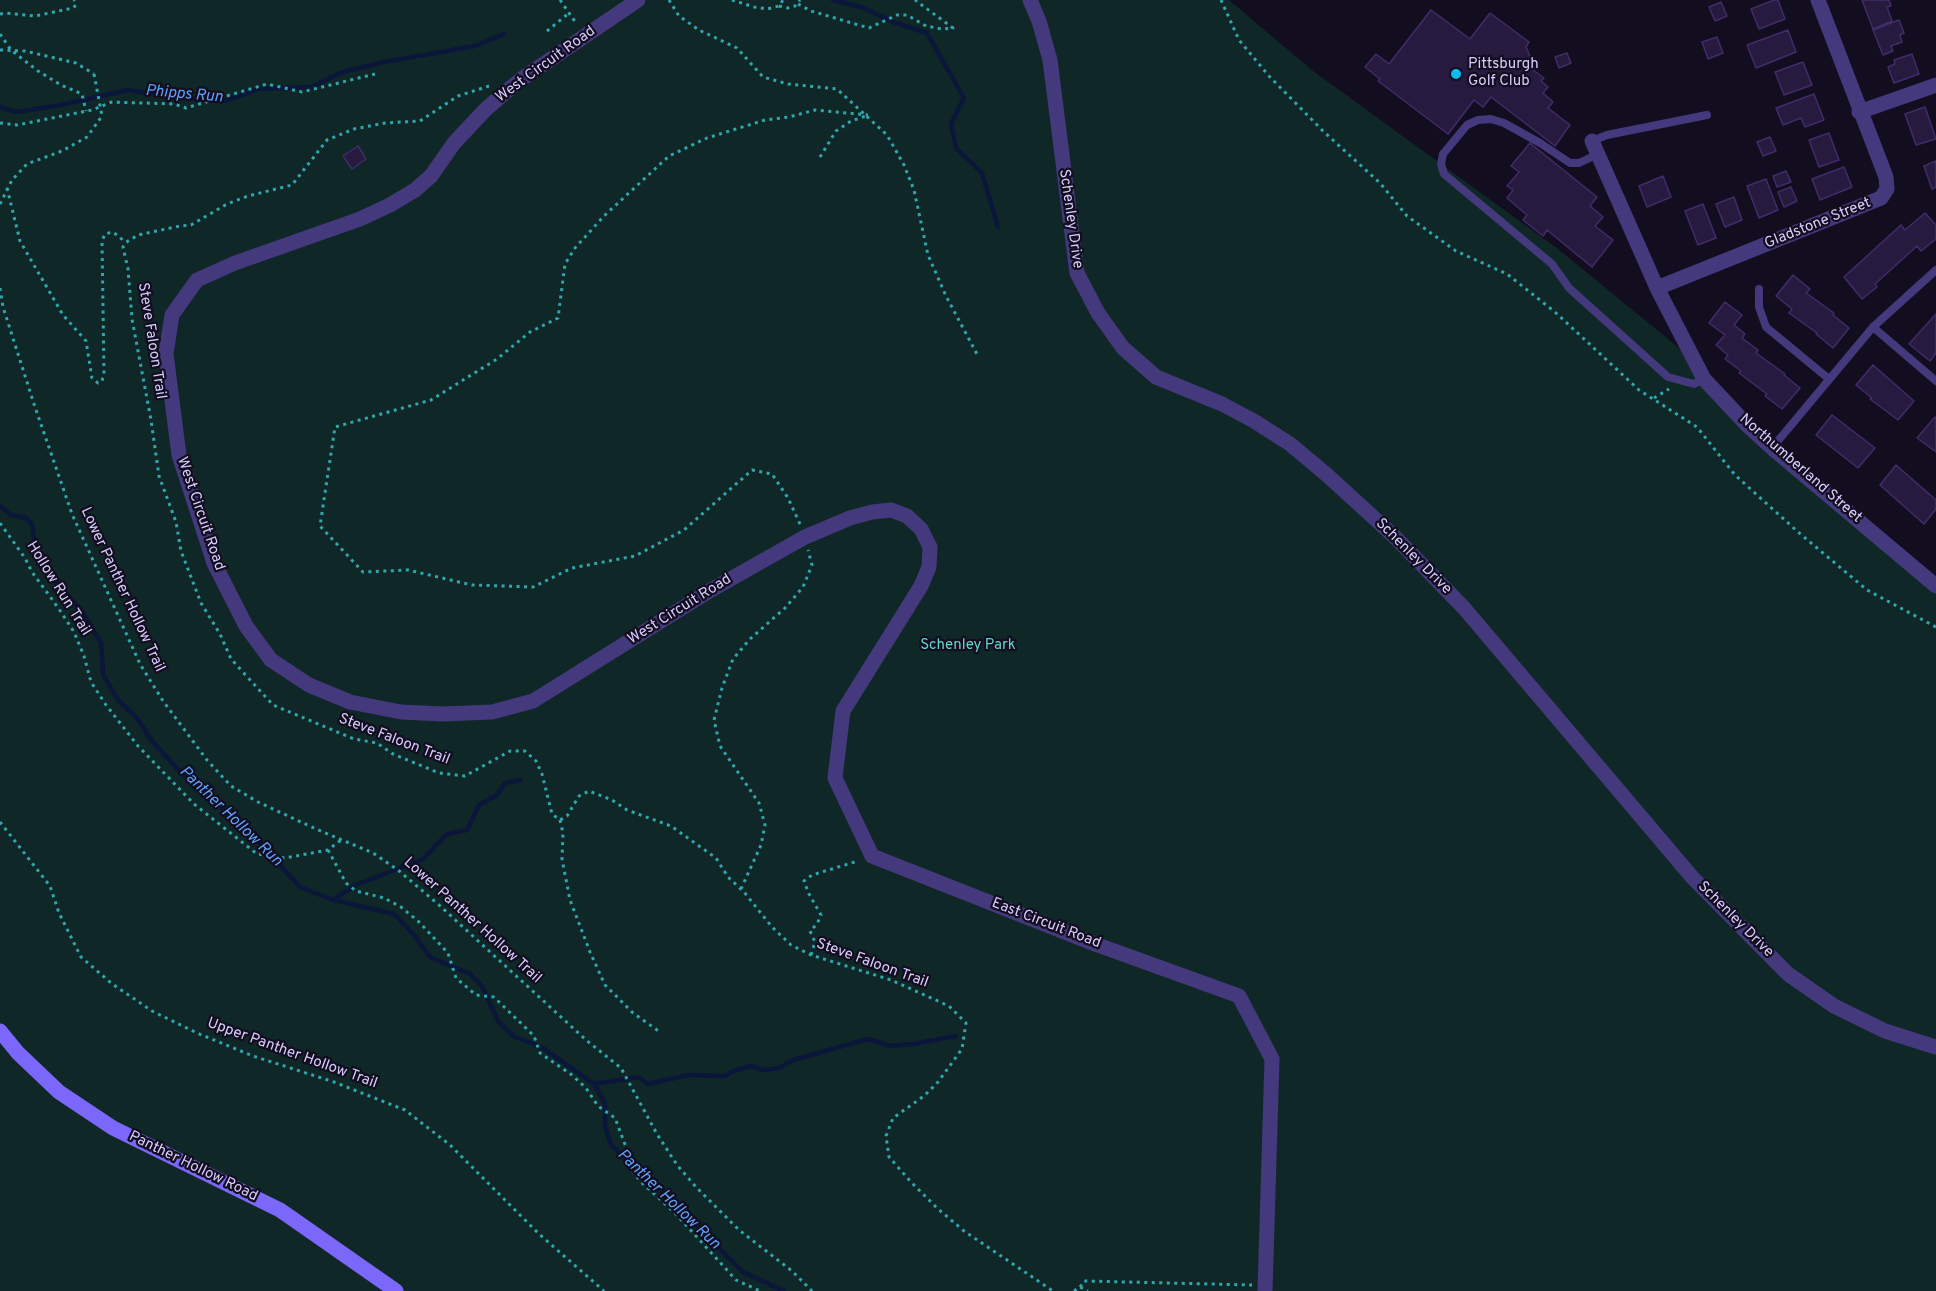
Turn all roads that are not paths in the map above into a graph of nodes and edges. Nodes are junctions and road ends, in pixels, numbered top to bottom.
1 (638, 0) edge
2 (1030, 0) edge
3 (1818, 0) edge
4 (1936, 85) edge
5 (1859, 112) junction
6 (1707, 115) dead end
7 (1595, 148) junction
8 (1936, 270) edge
9 (1658, 288) junction
10 (1759, 289) dead end
11 (1873, 327) junction
12 (1704, 379) junction
13 (1829, 379) junction
14 (1936, 381) edge
15 (1772, 448) junction
16 (1936, 586) edge
17 (872, 856) joint
18 (0, 1031) edge
19 (1936, 1047) edge
20 (1265, 1288) edge
21 (396, 1291) edge

1 - 17 street, West Circuit Road
2 - 19 street, Schenley Drive
3 - 5 street, Gladstone Street
4 - 5 street
5 - 9 street, Gladstone Street
6 - 7 lane
7 - 9 street, Northumberland Street
7 - 12 lane
8 - 11 lane
9 - 12 street, Northumberland Street
10 - 13 lane
11 - 13 lane
11 - 14 lane
12 - 15 street, Northumberland Street
13 - 15 lane
15 - 16 street, Northumberland Street
17 - 20 street, East Circuit Road
18 - 21 main road, Panther Hollow Road

